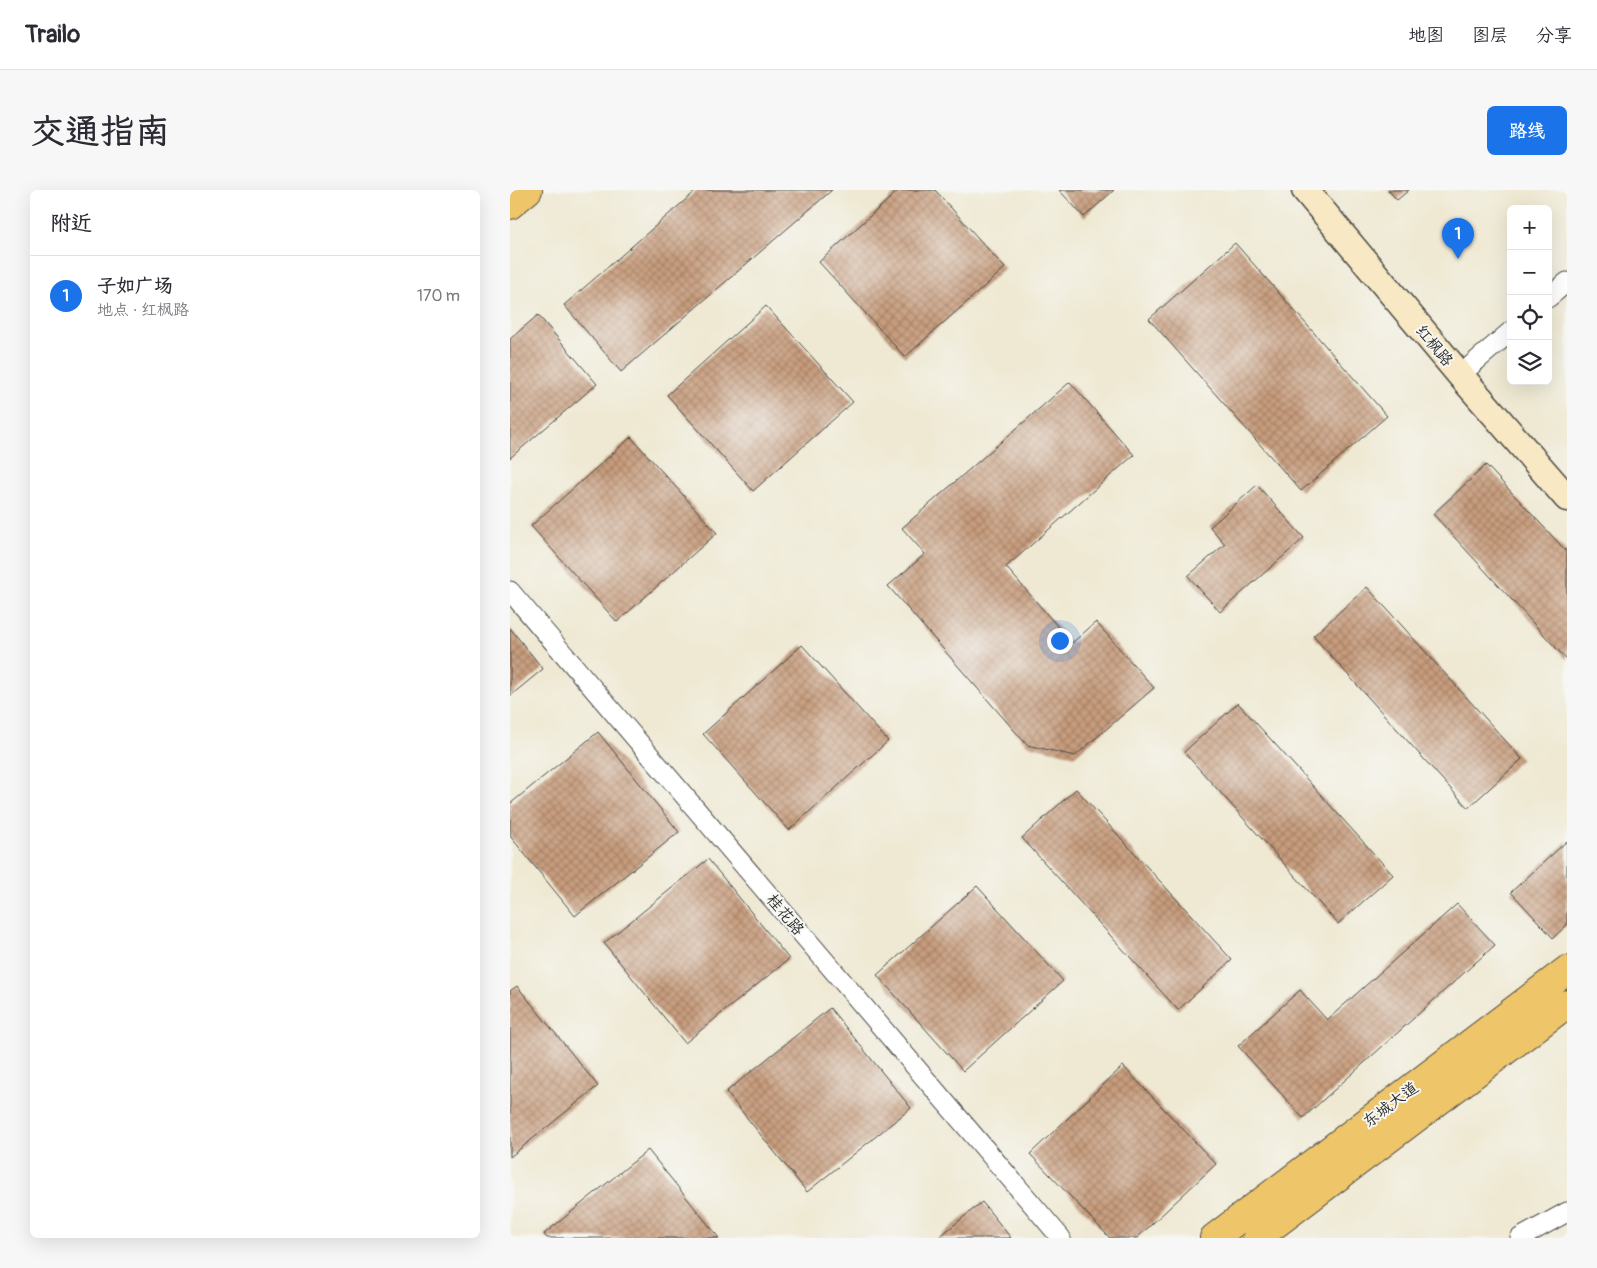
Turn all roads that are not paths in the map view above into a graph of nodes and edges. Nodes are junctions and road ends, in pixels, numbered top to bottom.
1 (528, 190) edge
2 (1305, 190) edge
3 (510, 205) edge
4 (1567, 282) edge
5 (1552, 295) edge
6 (1507, 334) edge
7 (1460, 375) junction
8 (1567, 498) edge
9 (510, 591) edge
10 (1567, 970) edge
11 (1567, 1004) edge
12 (1567, 1212) edge
13 (1061, 1238) edge
14 (1214, 1238) edge
15 (1257, 1238) edge
16 (1520, 1238) edge

1 - 3 main road
2 - 7 street, 红枫路
4 - 5 street
6 - 7 street
7 - 8 street, 红枫路
9 - 13 street, 桂花路
10 - 14 main road, 东城大道
11 - 15 main road, 东城大道
12 - 16 street

